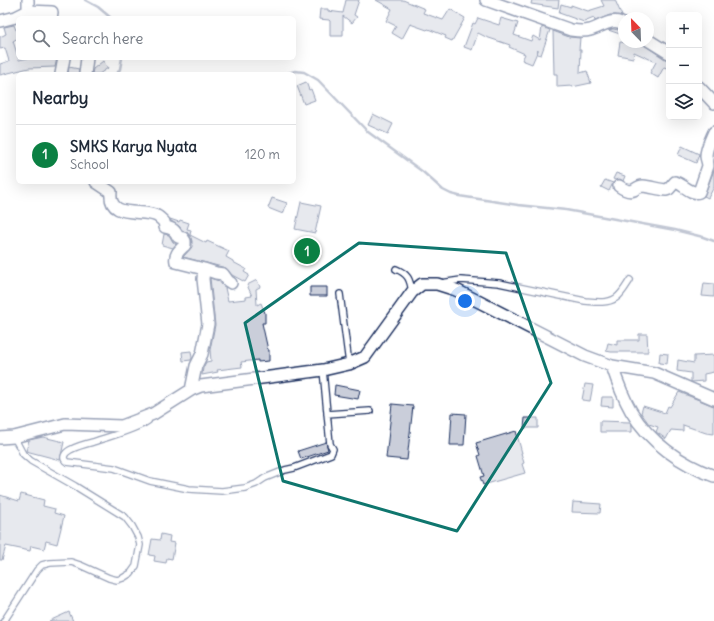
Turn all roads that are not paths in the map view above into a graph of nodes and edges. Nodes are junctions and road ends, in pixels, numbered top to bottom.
1 (486, 0) edge
2 (28, 5) edge
3 (17, 16) edge
4 (51, 16) edge
5 (16, 17) edge
6 (0, 21) edge
7 (618, 22) edge
8 (654, 44) edge
9 (666, 51) edge
10 (64, 60) edge
11 (87, 60) edge
12 (61, 72) edge
13 (85, 72) edge
14 (702, 90) edge
15 (714, 103) edge
16 (714, 132) edge
17 (99, 184) edge
18 (619, 186) dead end
19 (204, 269) junction
20 (396, 269) dead end
21 (630, 280) dead end
22 (231, 283) dead end
23 (437, 284) junction
24 (412, 292) junction
25 (340, 294) dead end
26 (349, 364) junction
27 (612, 366) junction
28 (324, 370) junction
29 (191, 390) junction
30 (714, 399) edge
31 (370, 411) dead end
32 (153, 414) junction
33 (328, 414) junction
34 (14, 437) junction
35 (0, 438) edge
36 (714, 476) edge
37 (3, 619) edge

1 - 7 street
2 - 3 street
2 - 4 street
5 - 6 street
8 - 9 street
10 - 12 street
11 - 13 street
14 - 15 street
16 - 18 street
17 - 19 street
19 - 22 street
19 - 29 street
20 - 24 lane
21 - 23 lane
23 - 24 street
23 - 27 street
24 - 26 street
25 - 26 lane
26 - 28 street
27 - 30 street
27 - 36 street
28 - 29 street
28 - 33 lane
29 - 32 street
31 - 33 lane
32 - 33 lane
32 - 34 street
34 - 35 street
34 - 37 lane

